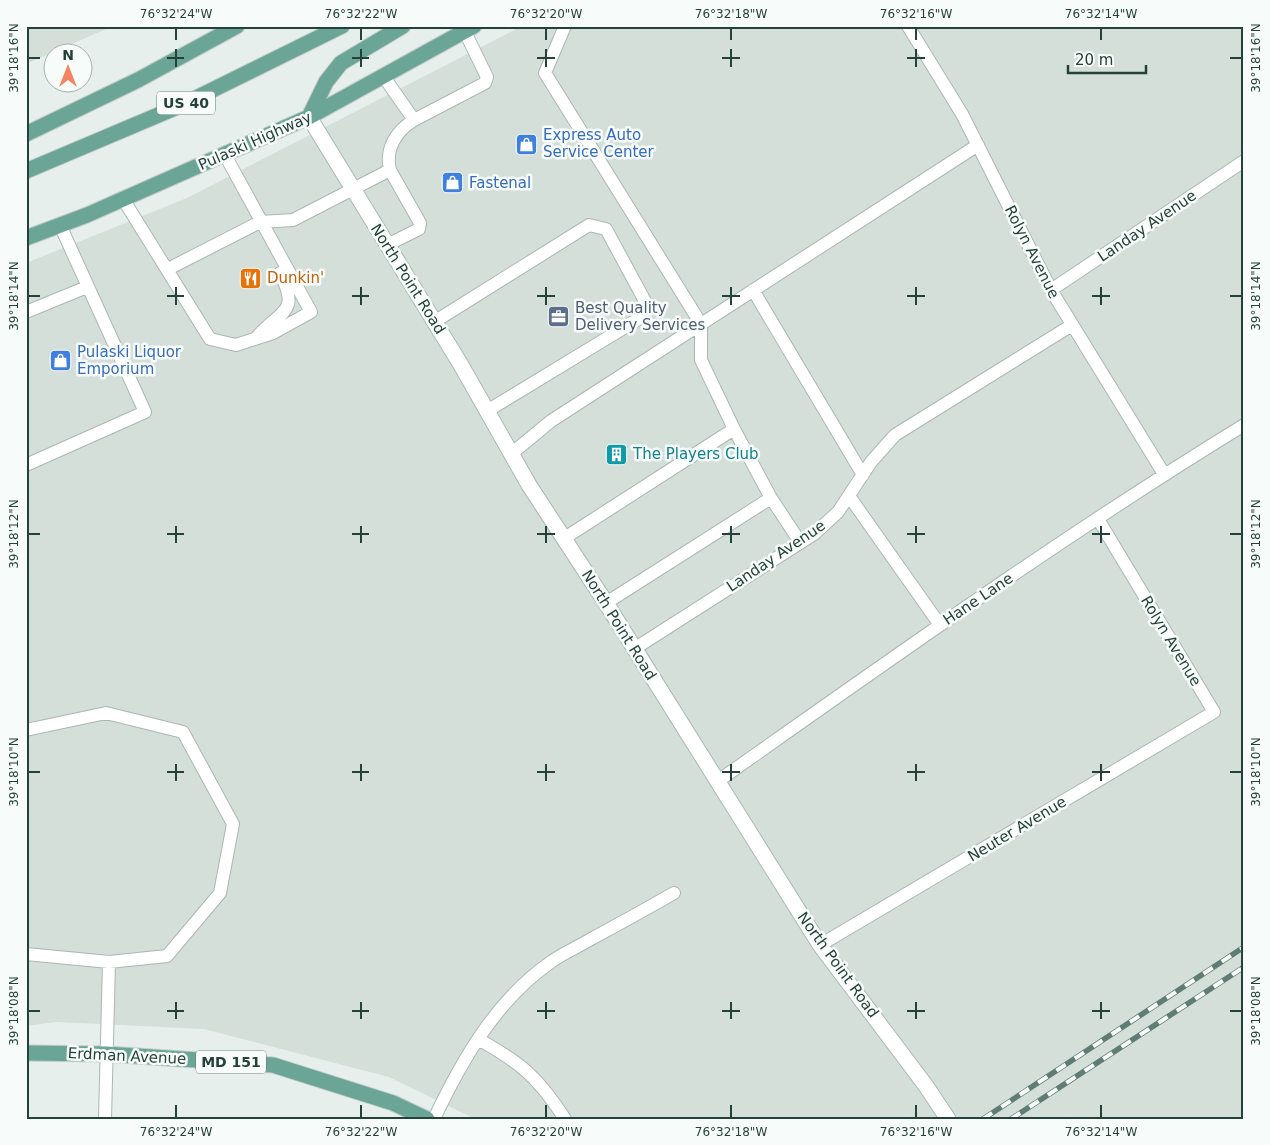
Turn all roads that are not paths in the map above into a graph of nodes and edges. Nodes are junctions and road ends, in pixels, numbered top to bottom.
1 (238, 26) edge
2 (342, 26) edge
3 (403, 26) edge
4 (565, 26) edge
5 (908, 26) edge
6 (470, 29) edge
7 (384, 77) junction
8 (309, 117) junction
9 (414, 120) junction
10 (26, 134) edge
11 (978, 145) junction
12 (225, 155) junction
13 (1244, 161) edge
14 (26, 170) edge
15 (390, 170) junction
16 (353, 189) junction
17 (123, 199) junction
18 (260, 222) junction
19 (60, 225) junction
20 (269, 237) junction
21 (26, 238) edge
22 (387, 245) junction
23 (168, 270) junction
24 (87, 287) junction
25 (753, 290) junction
26 (1051, 290) junction
27 (26, 312) edge
28 (434, 322) junction
29 (701, 324) junction
30 (1072, 325) junction
31 (257, 337) junction
32 (487, 410) junction
33 (1244, 425) edge
34 (734, 428) junction
35 (511, 454) junction
36 (26, 464) edge
37 (1164, 474) junction
38 (863, 475) junction
39 (849, 496) junction
40 (771, 498) junction
41 (1098, 518) junction
42 (563, 539) junction
43 (800, 542) junction
44 (606, 603) junction
45 (940, 625) junction
46 (634, 649) junction
47 (1214, 712) joint
48 (26, 730) edge
49 (718, 781) junction
50 (674, 893) dead end
51 (820, 945) junction
52 (26, 954) edge
53 (109, 962) junction
54 (478, 1039) junction
55 (26, 1053) edge
56 (106, 1054) junction
57 (105, 1119) edge
58 (427, 1119) edge
59 (434, 1119) edge
60 (565, 1119) edge
61 (948, 1119) edge

1 - 10 main road
2 - 14 main road, US 40
3 - 8 main road
4 - 29 lane
5 - 11 lane, Rolyn Avenue
6 - 7 main road, Pulaski Highway
6 - 9 lane
7 - 8 main road, Pulaski Highway
7 - 9 lane
8 - 12 main road, Pulaski Highway
8 - 16 street, North Point Road
9 - 15 lane
11 - 25 lane
11 - 26 lane, Rolyn Avenue
12 - 17 main road, Pulaski Highway
12 - 18 lane
13 - 26 lane, Landay Avenue
15 - 16 lane
15 - 22 lane
16 - 18 lane
16 - 22 street, North Point Road
17 - 19 main road, Pulaski Highway
17 - 23 lane
18 - 20 lane
18 - 23 lane
19 - 21 main road, Pulaski Highway
19 - 24 lane
20 - 31 lane
20 - 31 lane
22 - 28 street, North Point Road
23 - 31 lane
24 - 27 lane
24 - 36 lane
25 - 29 lane
25 - 38 lane
26 - 30 lane, Rolyn Avenue
28 - 32 street, North Point Road
28 - 32 lane
29 - 34 lane
29 - 35 lane
30 - 37 lane, Rolyn Avenue
30 - 38 lane, Landay Avenue
32 - 35 street, North Point Road
33 - 37 lane, Hane Lane
34 - 40 lane
34 - 42 lane
35 - 42 street, North Point Road
37 - 41 lane, Hane Lane
38 - 39 lane, Landay Avenue
39 - 43 lane, Landay Avenue
39 - 45 lane
40 - 43 lane
40 - 44 lane
41 - 45 lane, Hane Lane
41 - 47 lane, Rolyn Avenue
42 - 44 street, North Point Road
43 - 46 lane, Landay Avenue
44 - 46 street, North Point Road
45 - 49 lane, Hane Lane
46 - 49 street, North Point Road
47 - 51 lane, Neuter Avenue
48 - 53 lane
49 - 51 street, North Point Road
50 - 54 lane
51 - 61 street, North Point Road
52 - 53 lane
53 - 56 lane
54 - 59 lane
54 - 60 lane
55 - 56 main road, Erdman Avenue / MD 151
56 - 57 lane
56 - 58 main road, Erdman Avenue / MD 151

